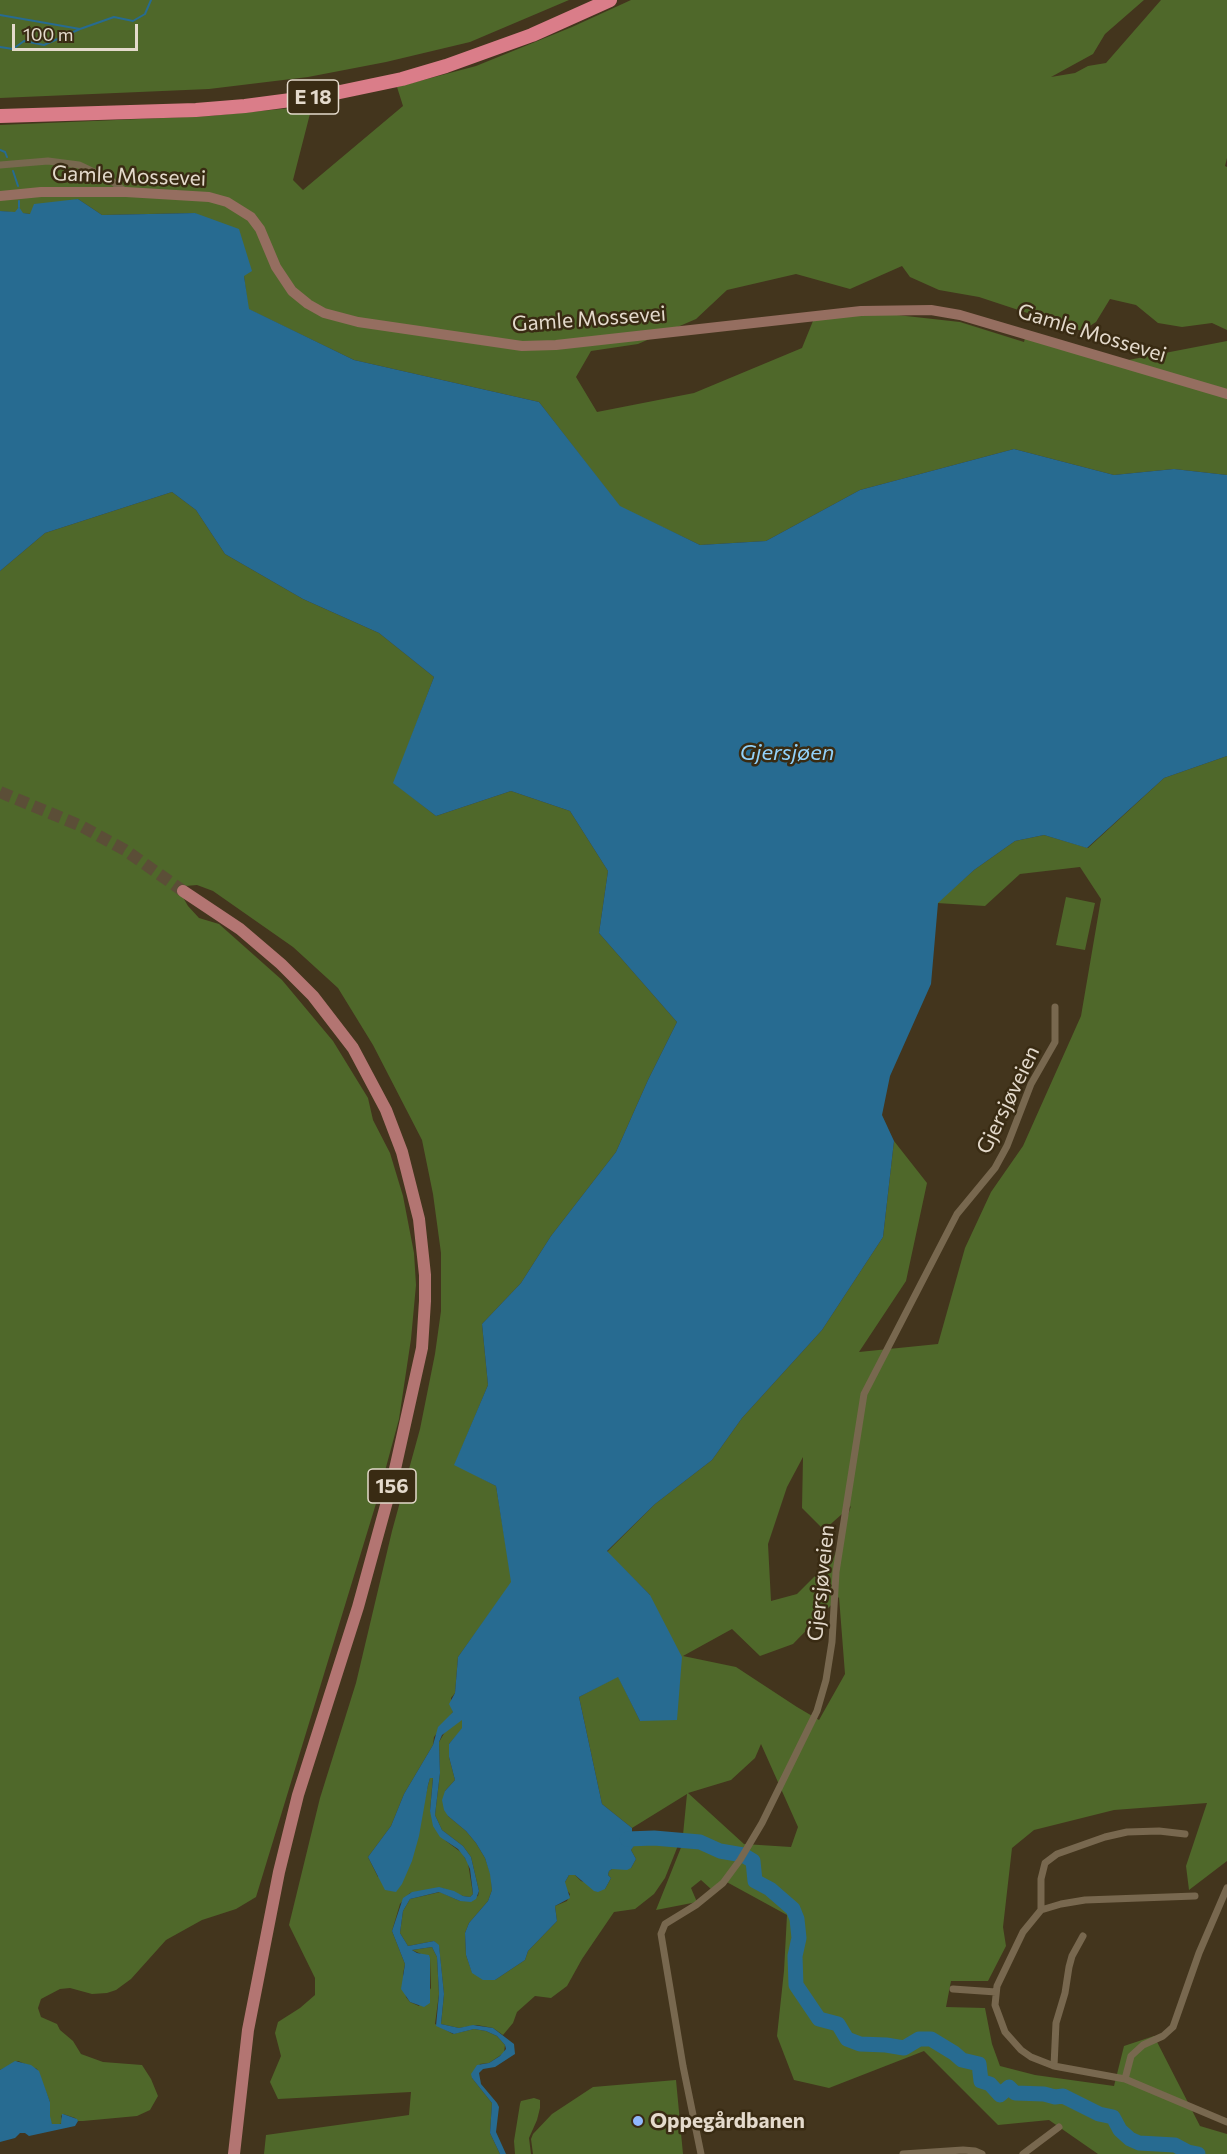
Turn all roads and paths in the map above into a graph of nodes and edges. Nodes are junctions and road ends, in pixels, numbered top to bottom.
1 (592, 0) edge
2 (610, 0) edge
3 (0, 109) edge
4 (0, 116) edge
5 (0, 165) edge
6 (126, 192) junction
7 (0, 196) edge
8 (1227, 394) edge
9 (183, 891) tunnel mouth
10 (1055, 1007) dead end
11 (1185, 1834) dead end
12 (1227, 1888) edge
13 (1195, 1896) dead end
14 (1041, 1911) junction
15 (1083, 1936) dead end
16 (953, 1989) dead end
17 (996, 1992) junction
18 (1054, 2066) junction
19 (1125, 2079) junction
20 (1227, 2122) edge
21 (1059, 2127) dead end
22 (234, 2154) edge
23 (700, 2154) edge
24 (903, 2154) edge
25 (982, 2154) edge
26 (1023, 2154) edge

1 - 3 highway, E 18
2 - 4 highway, E 18
5 - 6 street
6 - 7 main road, Gamle Mossevei
6 - 8 main road, Gamle Mossevei
9 - 22 main road, 156
10 - 23 street, Gjersjøveien
11 - 14 street
12 - 19 street
13 - 14 street
14 - 17 street
15 - 18 street
16 - 17 street
17 - 18 street
18 - 19 street
19 - 20 street
21 - 26 street
24 - 25 street

